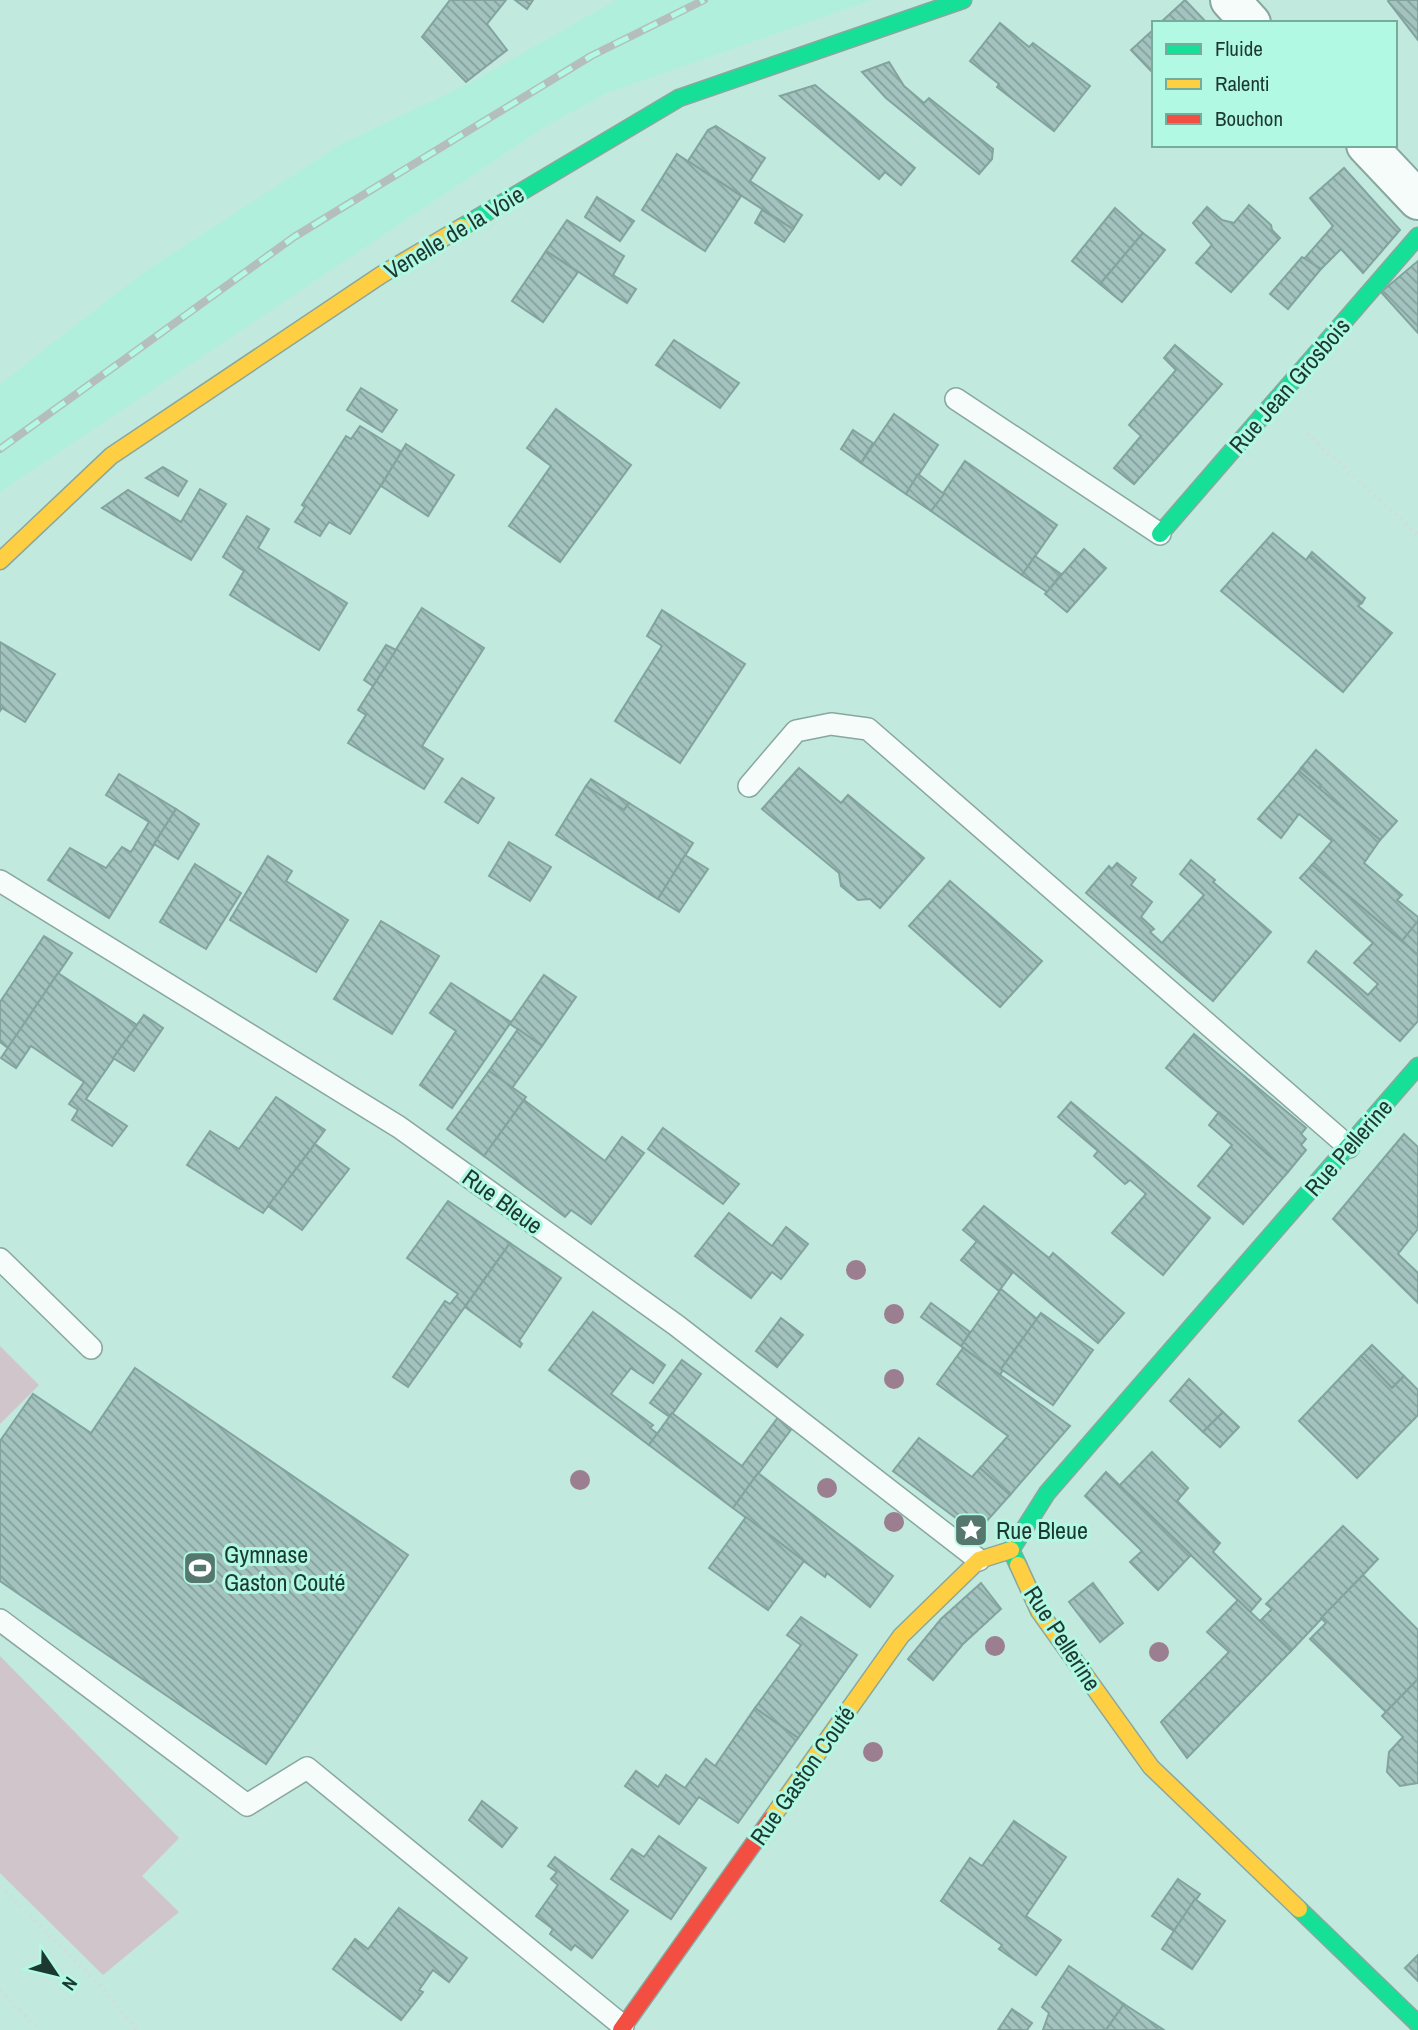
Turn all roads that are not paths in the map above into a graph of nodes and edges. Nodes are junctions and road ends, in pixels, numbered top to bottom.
1 (963, 0) edge
2 (1230, 0) edge
3 (1249, 21) edge
4 (1368, 147) edge
5 (1418, 200) edge
6 (1418, 236) edge
7 (956, 399) dead end
8 (1160, 534) joint
9 (0, 561) edge
10 (749, 786) dead end
11 (0, 881) edge
12 (1418, 1066) edge
13 (1349, 1147) junction
14 (0, 1259) edge
15 (91, 1348) dead end
16 (1010, 1550) junction
17 (979, 1560) junction
18 (0, 1620) edge
19 (1418, 2024) edge
20 (622, 2028) edge

1 - 9 street, Venelle de la Voie
2 - 3 street
4 - 5 street
6 - 8 street, Rue Jean Grosbois
7 - 8 lane
10 - 13 lane
11 - 17 lane, Rue Bleue
12 - 13 street, Rue Pellerine
13 - 16 street, Rue Pellerine
14 - 15 lane
16 - 17 street, Rue Gaston Couté
16 - 19 street, Rue Pellerine
17 - 20 street, Rue Gaston Couté
18 - 20 lane

